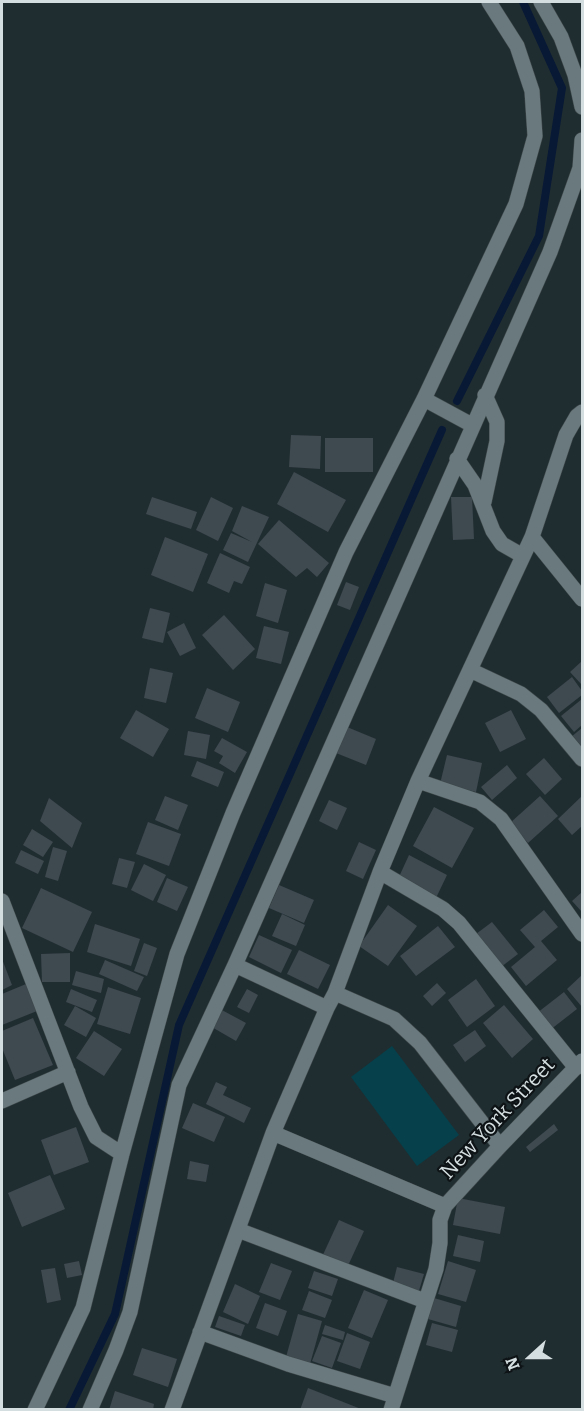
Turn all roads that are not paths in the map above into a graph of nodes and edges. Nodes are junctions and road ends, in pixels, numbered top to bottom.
1 (489, 2) edge
2 (541, 2) edge
3 (582, 107) edge
4 (582, 140) edge
5 (485, 395) junction
6 (424, 399) junction
7 (582, 412) edge
8 (472, 425) junction
9 (457, 459) junction
10 (484, 502) junction
11 (532, 537) junction
12 (523, 556) junction
13 (582, 599) edge
14 (470, 670) junction
15 (582, 759) edge
16 (418, 781) junction
17 (380, 872) junction
18 (2, 902) edge
19 (582, 934) edge
20 (235, 965) junction
21 (335, 993) junction
22 (327, 1008) junction
23 (579, 1064) edge
24 (68, 1072) junction
25 (2, 1101) edge
26 (273, 1133) junction
27 (500, 1146) junction
28 (122, 1154) junction
29 (445, 1206) junction
30 (238, 1230) junction
31 (425, 1301) junction
32 (200, 1332) junction
33 (393, 1403) edge
34 (35, 1410) edge
35 (90, 1410) edge
36 (172, 1410) edge

1 - 6 street
2 - 3 street
4 - 5 street
5 - 8 street
5 - 10 street
6 - 8 street
6 - 28 street
7 - 11 street
8 - 9 street
9 - 10 street
9 - 20 street
10 - 12 street
11 - 12 street
11 - 13 street
12 - 14 street
14 - 15 street
14 - 16 street
16 - 17 street
16 - 19 street
17 - 21 street
17 - 23 street
18 - 24 street
20 - 22 street
20 - 35 street
21 - 22 street
21 - 27 street
22 - 26 street
23 - 27 street, New York Street
24 - 25 street
24 - 28 street
26 - 29 street
26 - 30 street
27 - 29 street, New York Street
28 - 34 street
29 - 31 street
30 - 31 street
30 - 32 street
31 - 33 street
32 - 33 street
32 - 36 street

